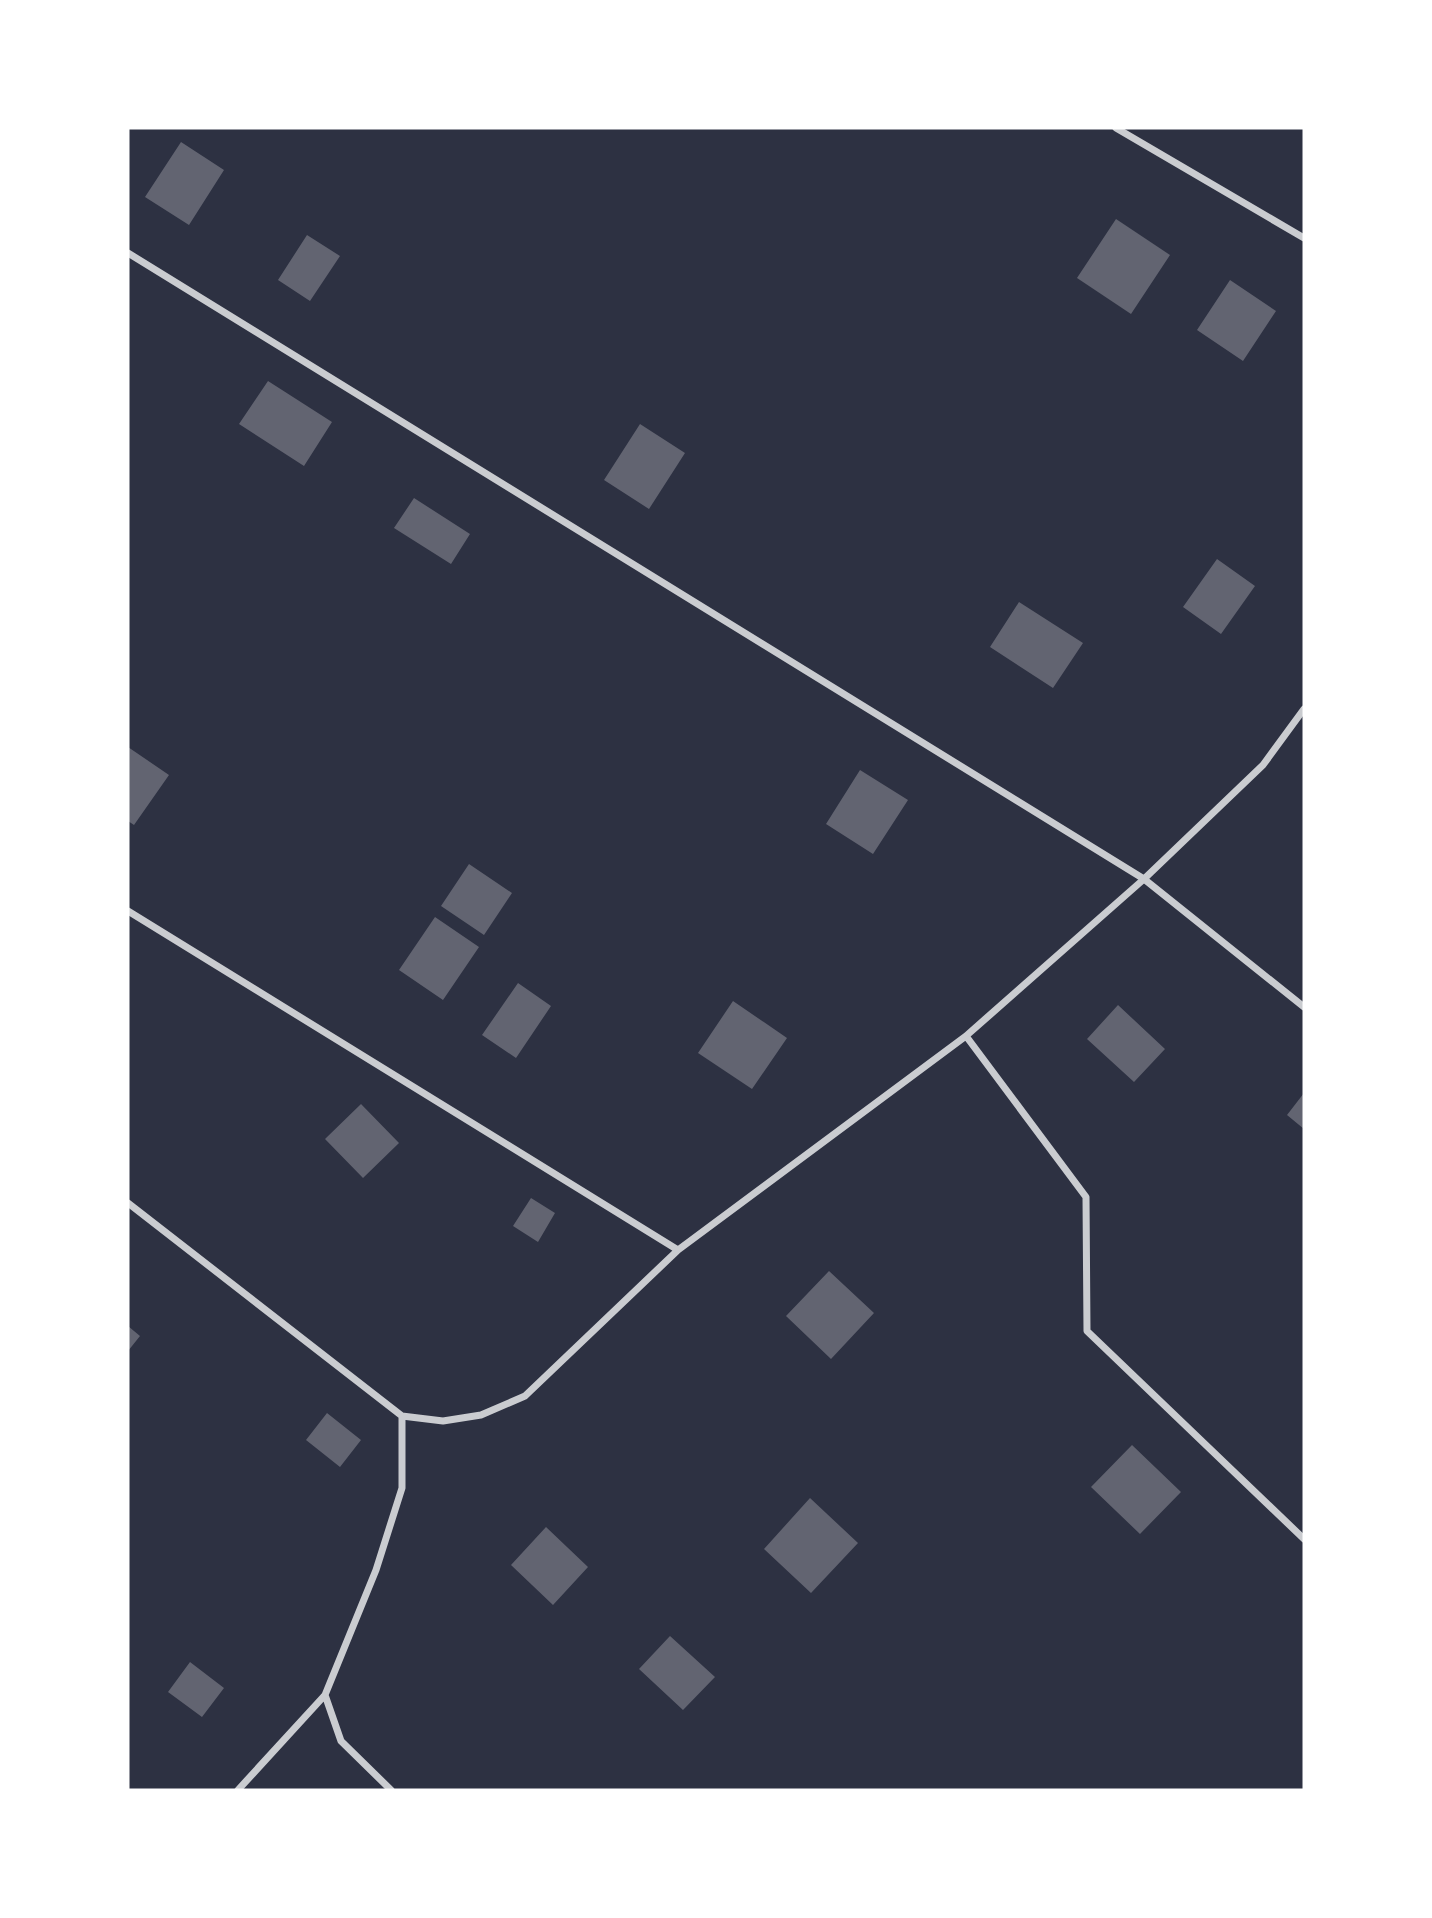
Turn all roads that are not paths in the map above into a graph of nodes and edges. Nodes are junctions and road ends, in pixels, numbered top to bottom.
1 (1115, 128) edge
2 (1304, 237) edge
3 (128, 253) edge
4 (1304, 709) edge
5 (1144, 879) junction
6 (128, 911) edge
7 (1304, 1007) edge
8 (966, 1036) junction
9 (128, 1203) edge
10 (678, 1250) junction
11 (402, 1416) junction
12 (1304, 1539) edge
13 (325, 1695) junction
14 (238, 1790) edge
15 (391, 1790) edge

1 - 2 street
3 - 5 street
4 - 5 street
5 - 7 street
5 - 8 street
6 - 10 street
8 - 10 street
8 - 12 street
9 - 11 street
10 - 11 street
11 - 13 street
13 - 14 street
13 - 15 street

